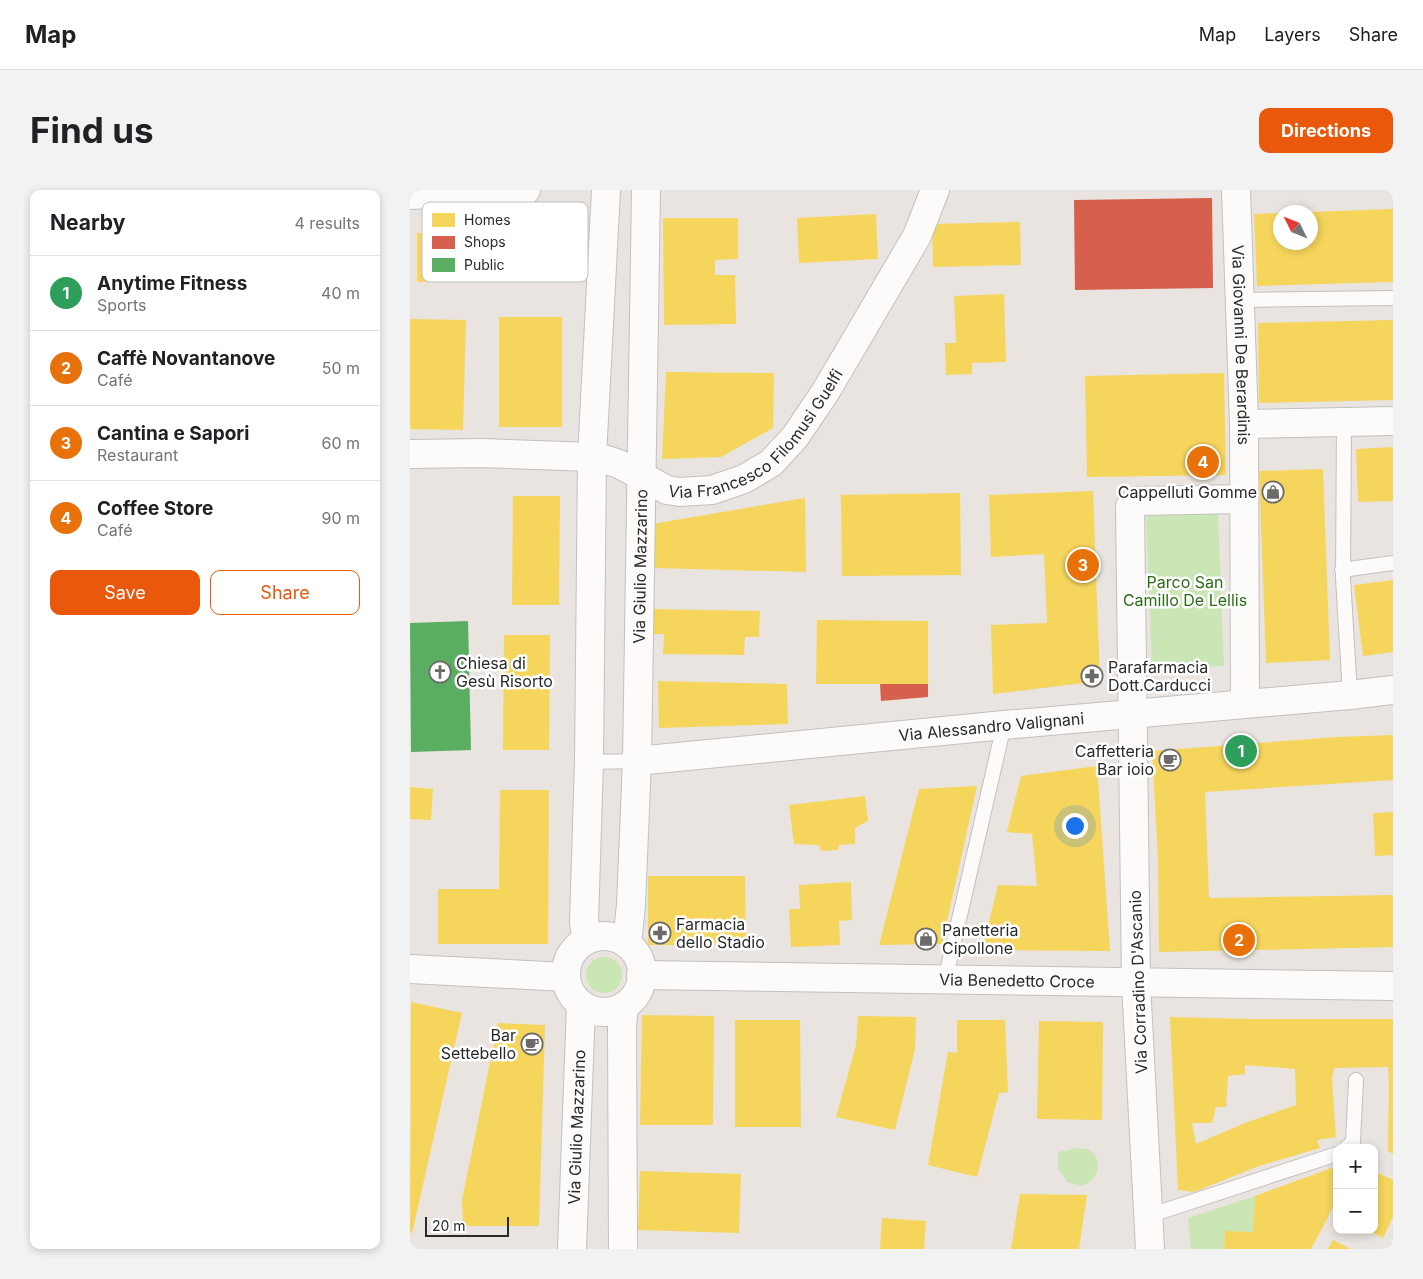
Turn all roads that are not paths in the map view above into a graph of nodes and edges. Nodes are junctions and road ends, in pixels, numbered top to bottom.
1 (526, 190) edge
2 (606, 190) edge
3 (646, 190) edge
4 (935, 190) edge
5 (1236, 190) edge
6 (440, 192) edge
7 (410, 195) edge
8 (1393, 298) edge
9 (1239, 300) junction
10 (1393, 421) edge
11 (1344, 422) junction
12 (1244, 424) junction
13 (410, 454) edge
14 (592, 457) junction
15 (642, 477) junction
16 (1243, 499) junction
17 (1393, 563) edge
18 (1342, 570) junction
19 (1393, 690) edge
20 (1350, 695) junction
21 (1245, 704) junction
22 (1133, 714) junction
23 (1004, 725) junction
24 (637, 761) junction
25 (589, 762) junction
26 (587, 940) junction
27 (627, 944) junction
28 (410, 969) edge
29 (641, 976) junction
30 (566, 977) junction
31 (944, 980) junction
32 (1136, 983) junction
33 (1393, 986) edge
34 (581, 1005) junction
35 (624, 1006) junction
36 (1356, 1080) dead end
37 (1350, 1144) edge
38 (1333, 1155) edge
39 (1148, 1216) junction
40 (572, 1249) edge
41 (623, 1249) edge
42 (1150, 1249) edge

1 - 6 street
2 - 14 street
3 - 15 street, Via Giulio Mazzarino
4 - 15 street, Via Francesco Filomusi Guelfi
5 - 9 street, Via Giovanni De Berardinis
6 - 7 street
8 - 9 lane
9 - 12 street, Via Giovanni De Berardinis
10 - 11 street
11 - 12 street
11 - 18 lane
12 - 16 street, Via Giovanni De Berardinis
13 - 14 street, Via Francesco Filomusi Guelfi
14 - 15 street, Via Francesco Filomusi Guelfi
14 - 25 street
15 - 24 street, Via Giulio Mazzarino
16 - 21 street, Via Giovanni De Berardinis
16 - 22 street, Via Corradino D'Ascanio
17 - 18 lane
18 - 20 lane
19 - 20 street, Via Alessandro Valignani
20 - 21 street, Via Alessandro Valignani
21 - 22 street, Via Alessandro Valignani
22 - 23 street, Via Alessandro Valignani
22 - 32 street, Via Corradino D'Ascanio
23 - 24 street, Via Alessandro Valignani
23 - 31 lane
24 - 25 lane, Via Alessandro Valignani
24 - 27 street, Via Giulio Mazzarino
25 - 26 street
26 - 27 street
26 - 30 street
27 - 29 street
28 - 30 street
29 - 31 street, Via Benedetto Croce
29 - 35 street
30 - 34 street
31 - 32 street, Via Benedetto Croce
32 - 33 street, Via Benedetto Croce
32 - 39 street, Via Corradino D'Ascanio
34 - 35 street
34 - 40 street, Via Giulio Mazzarino
35 - 41 street
36 - 37 lane
38 - 39 lane
39 - 42 street, Via Corradino D'Ascanio

